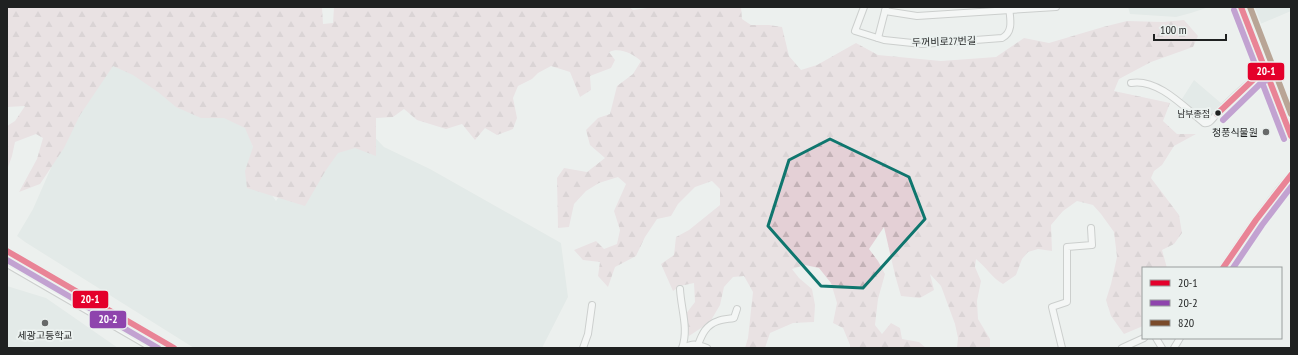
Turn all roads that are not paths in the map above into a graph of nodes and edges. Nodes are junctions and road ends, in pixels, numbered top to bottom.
1 (864, 7) edge
2 (1056, 7) edge
3 (1241, 7) edge
4 (1009, 8) edge
5 (885, 9) edge
6 (878, 38) junction
7 (1265, 71) junction
8 (1132, 83) dead end
9 (1285, 122) junction
10 (1291, 130) edge
11 (1291, 136) edge
12 (1291, 175) edge
13 (1091, 228) dead end
14 (7, 251) edge
15 (7, 264) edge
16 (1224, 267) edge
17 (680, 289) dead end
18 (592, 305) dead end
19 (737, 309) dead end
20 (1142, 339) edge
21 (1157, 339) edge
22 (1179, 339) edge
23 (698, 345) junction
24 (152, 348) edge
25 (174, 348) edge
26 (583, 348) edge
27 (683, 348) edge
28 (707, 348) edge
29 (1062, 348) edge
30 (1122, 348) edge
31 (1162, 348) edge
32 (1174, 348) edge

1 - 6 street, 두꺼비로27번길
2 - 4 street
3 - 7 street
4 - 5 street
4 - 6 street, 두꺼비로27번길
5 - 6 street
7 - 8 street
7 - 9 street
9 - 10 street
9 - 11 street
12 - 16 street
13 - 29 street
14 - 25 street
15 - 24 street
17 - 27 street
18 - 26 street
19 - 23 street
20 - 30 street
21 - 31 street
22 - 32 street
23 - 27 street
23 - 28 street

